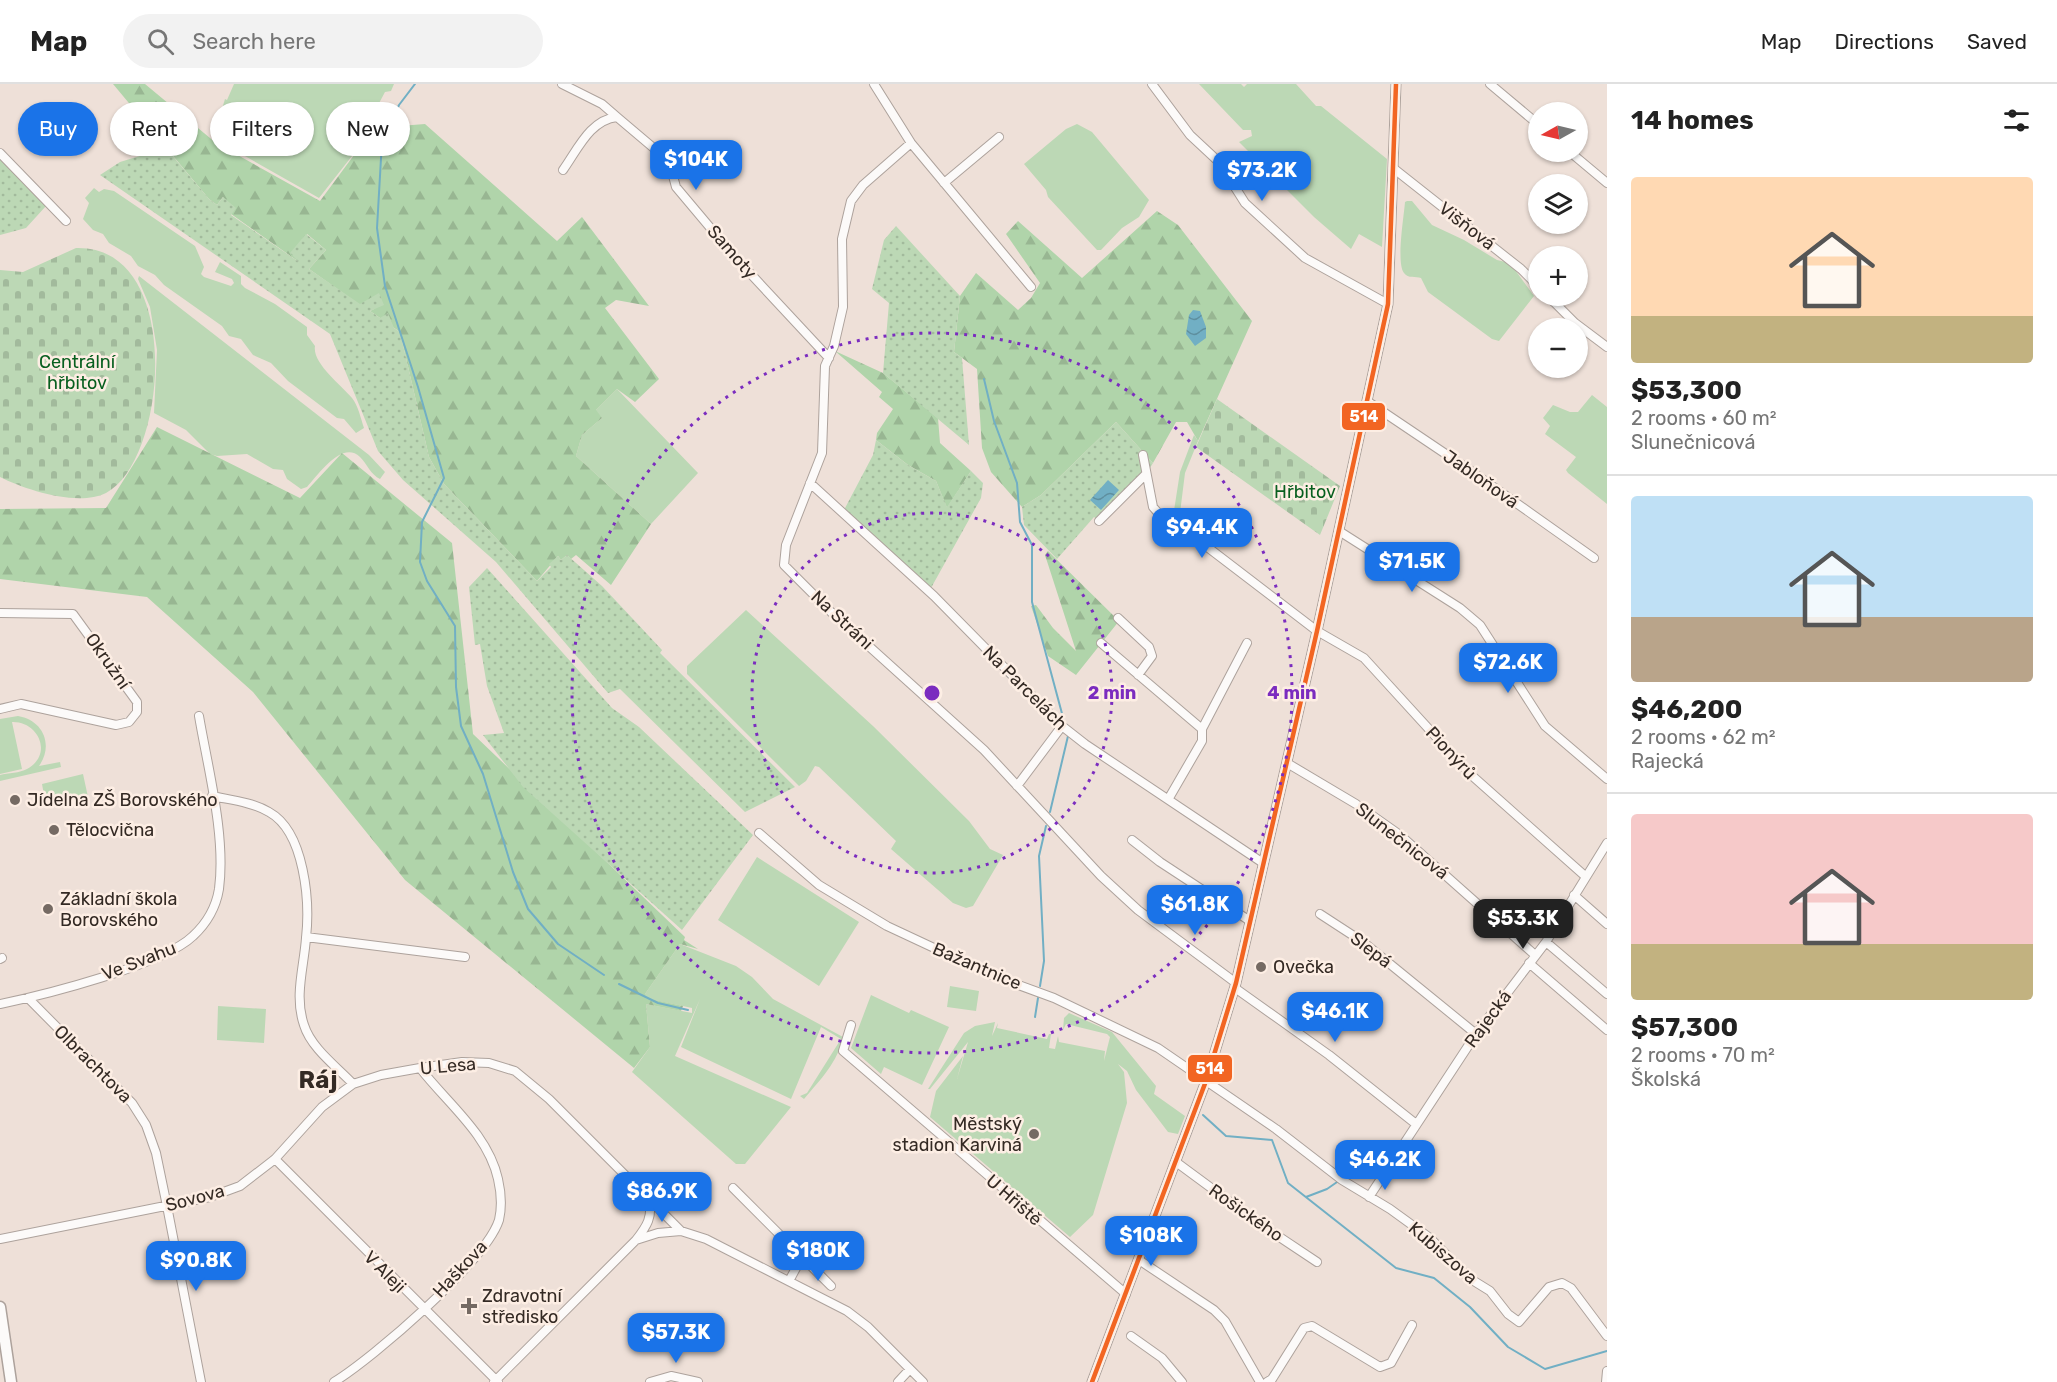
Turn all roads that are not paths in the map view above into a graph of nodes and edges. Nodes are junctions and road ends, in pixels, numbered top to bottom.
1 (562, 84) edge
2 (874, 84) edge
3 (1152, 84) edge
4 (1396, 84) edge
5 (1490, 84) edge
6 (1528, 116) edge
7 (616, 117) junction
8 (999, 137) dead end
9 (911, 143) junction
10 (0, 153) edge
11 (1582, 162) edge
12 (1393, 168) junction
13 (564, 170) dead end
14 (944, 183) junction
15 (1607, 183) edge
16 (66, 221) dead end
17 (1528, 276) edge
18 (1031, 287) dead end
19 (1388, 304) junction
20 (1558, 306) edge
21 (1607, 347) edge
22 (829, 358) junction
23 (1367, 401) junction
24 (1143, 455) dead end
25 (1146, 474) junction
26 (810, 483) junction
27 (1099, 521) dead end
28 (1339, 531) junction
29 (1594, 558) dead end
30 (0, 613) edge
31 (1118, 618) dead end
32 (1317, 631) junction
33 (1101, 643) dead end
34 (1247, 644) dead end
35 (1138, 675) junction
36 (0, 709) edge
37 (199, 717) dead end
38 (1062, 726) junction
39 (1202, 729) junction
40 (1287, 763) junction
41 (1607, 779) edge
42 (1017, 786) junction
43 (212, 796) junction
44 (1169, 798) junction
45 (759, 833) dead end
46 (1132, 840) dead end
47 (1607, 843) edge
48 (1263, 863) junction
49 (1585, 876) junction
50 (1574, 896) junction
51 (1320, 914) dead end
52 (1250, 921) junction
53 (1607, 924) edge
54 (306, 937) junction
55 (1546, 942) junction
56 (1536, 955) junction
57 (465, 957) dead end
58 (1529, 963) junction
59 (1236, 985) junction
60 (1607, 994) edge
61 (28, 998) junction
62 (0, 1004) edge
63 (851, 1025) dead end
64 (1607, 1030) edge
65 (1476, 1034) junction
66 (420, 1068) junction
67 (1206, 1081) junction
68 (353, 1084) junction
69 (1416, 1124) junction
70 (275, 1159) junction
71 (1176, 1162) junction
72 (733, 1188) dead end
73 (1369, 1197) junction
74 (648, 1198) junction
75 (167, 1206) junction
76 (681, 1231) junction
77 (0, 1239) edge
78 (636, 1240) junction
79 (802, 1257) junction
80 (1139, 1260) junction
81 (1317, 1262) dead end
82 (789, 1281) junction
83 (831, 1286) dead end
84 (1126, 1294) junction
85 (0, 1307) edge
86 (423, 1309) junction
87 (1412, 1325) dead end
88 (1131, 1336) dead end
89 (1607, 1336) edge
90 (910, 1369) junction
91 (1607, 1371) edge
92 (496, 1381) edge
93 (11, 1382) edge
94 (201, 1382) edge
95 (334, 1382) edge
96 (651, 1382) edge
97 (698, 1382) edge
98 (898, 1382) edge
99 (923, 1382) edge
100 (1092, 1382) edge
101 (1182, 1382) edge
102 (1260, 1382) edge
103 (1267, 1382) edge
104 (1606, 1382) edge

1 - 7 street, Samoty
2 - 9 street
3 - 19 street
4 - 12 street
5 - 6 street
7 - 13 street
7 - 22 street, Samoty
8 - 14 street
9 - 14 street
9 - 22 street, Na Stráni
10 - 16 street
11 - 15 street
12 - 17 street, Višňová
12 - 19 street
14 - 18 street
19 - 23 street
20 - 21 street
22 - 26 street, Na Stráni
23 - 28 street
23 - 29 street, Jabloňová
24 - 25 street, Pionýrů
25 - 27 street
25 - 32 street, Pionýrů
26 - 38 street, Na Parcelách
26 - 42 street, Na Stráni
28 - 32 street
28 - 41 street
30 - 36 street, Okružní
31 - 35 street
32 - 40 street
32 - 49 street, Pionýrů
33 - 35 street
34 - 39 street
35 - 39 street
37 - 43 street, Ve Svahu
38 - 42 street
38 - 44 street, Na Parcelách
39 - 44 street
40 - 48 street
40 - 56 street, Slunečnicová
42 - 59 street, Na Stráni
43 - 54 street
43 - 61 street, Ve Svahu
44 - 48 street, Na Parcelách
45 - 67 street, Bažantnice
46 - 52 street
47 - 49 street, Rajecká
48 - 52 street
49 - 50 street, Rajecká
50 - 53 street
50 - 55 street, Rajecká
51 - 65 street, Slepá
52 - 59 street
54 - 57 street
54 - 68 street
55 - 56 street, Rajecká
55 - 60 street
56 - 58 street, Rajecká
58 - 64 street
58 - 65 street, Rajecká
59 - 67 street
59 - 69 street, Na Stráni
61 - 62 street, Ve Svahu
61 - 75 street, Olbrachtova
63 - 84 street, U Hřiště
65 - 69 street, Rajecká
66 - 68 street, U Lesa
66 - 74 street, U Lesa
66 - 86 street, Haškova
67 - 71 street
67 - 73 street, Kubiszova
68 - 70 street, Sovova
69 - 73 street, Rajecká
70 - 75 street, Sovova
70 - 86 street, V Aleji
71 - 80 street
71 - 81 street, Rošického
72 - 79 street
73 - 89 street, Kubiszova
74 - 76 street, U Lesa
74 - 78 street
75 - 77 street, Sovova
75 - 94 street, Olbrachtova
76 - 78 street
76 - 82 street
78 - 92 street
79 - 82 street
79 - 83 street
80 - 84 street
80 - 102 street
82 - 90 street
84 - 100 street
85 - 93 main road
86 - 92 street, V Aleji
86 - 95 street, Haškova
87 - 103 street
88 - 101 street
90 - 98 street
90 - 99 street
91 - 104 street
96 - 97 street

